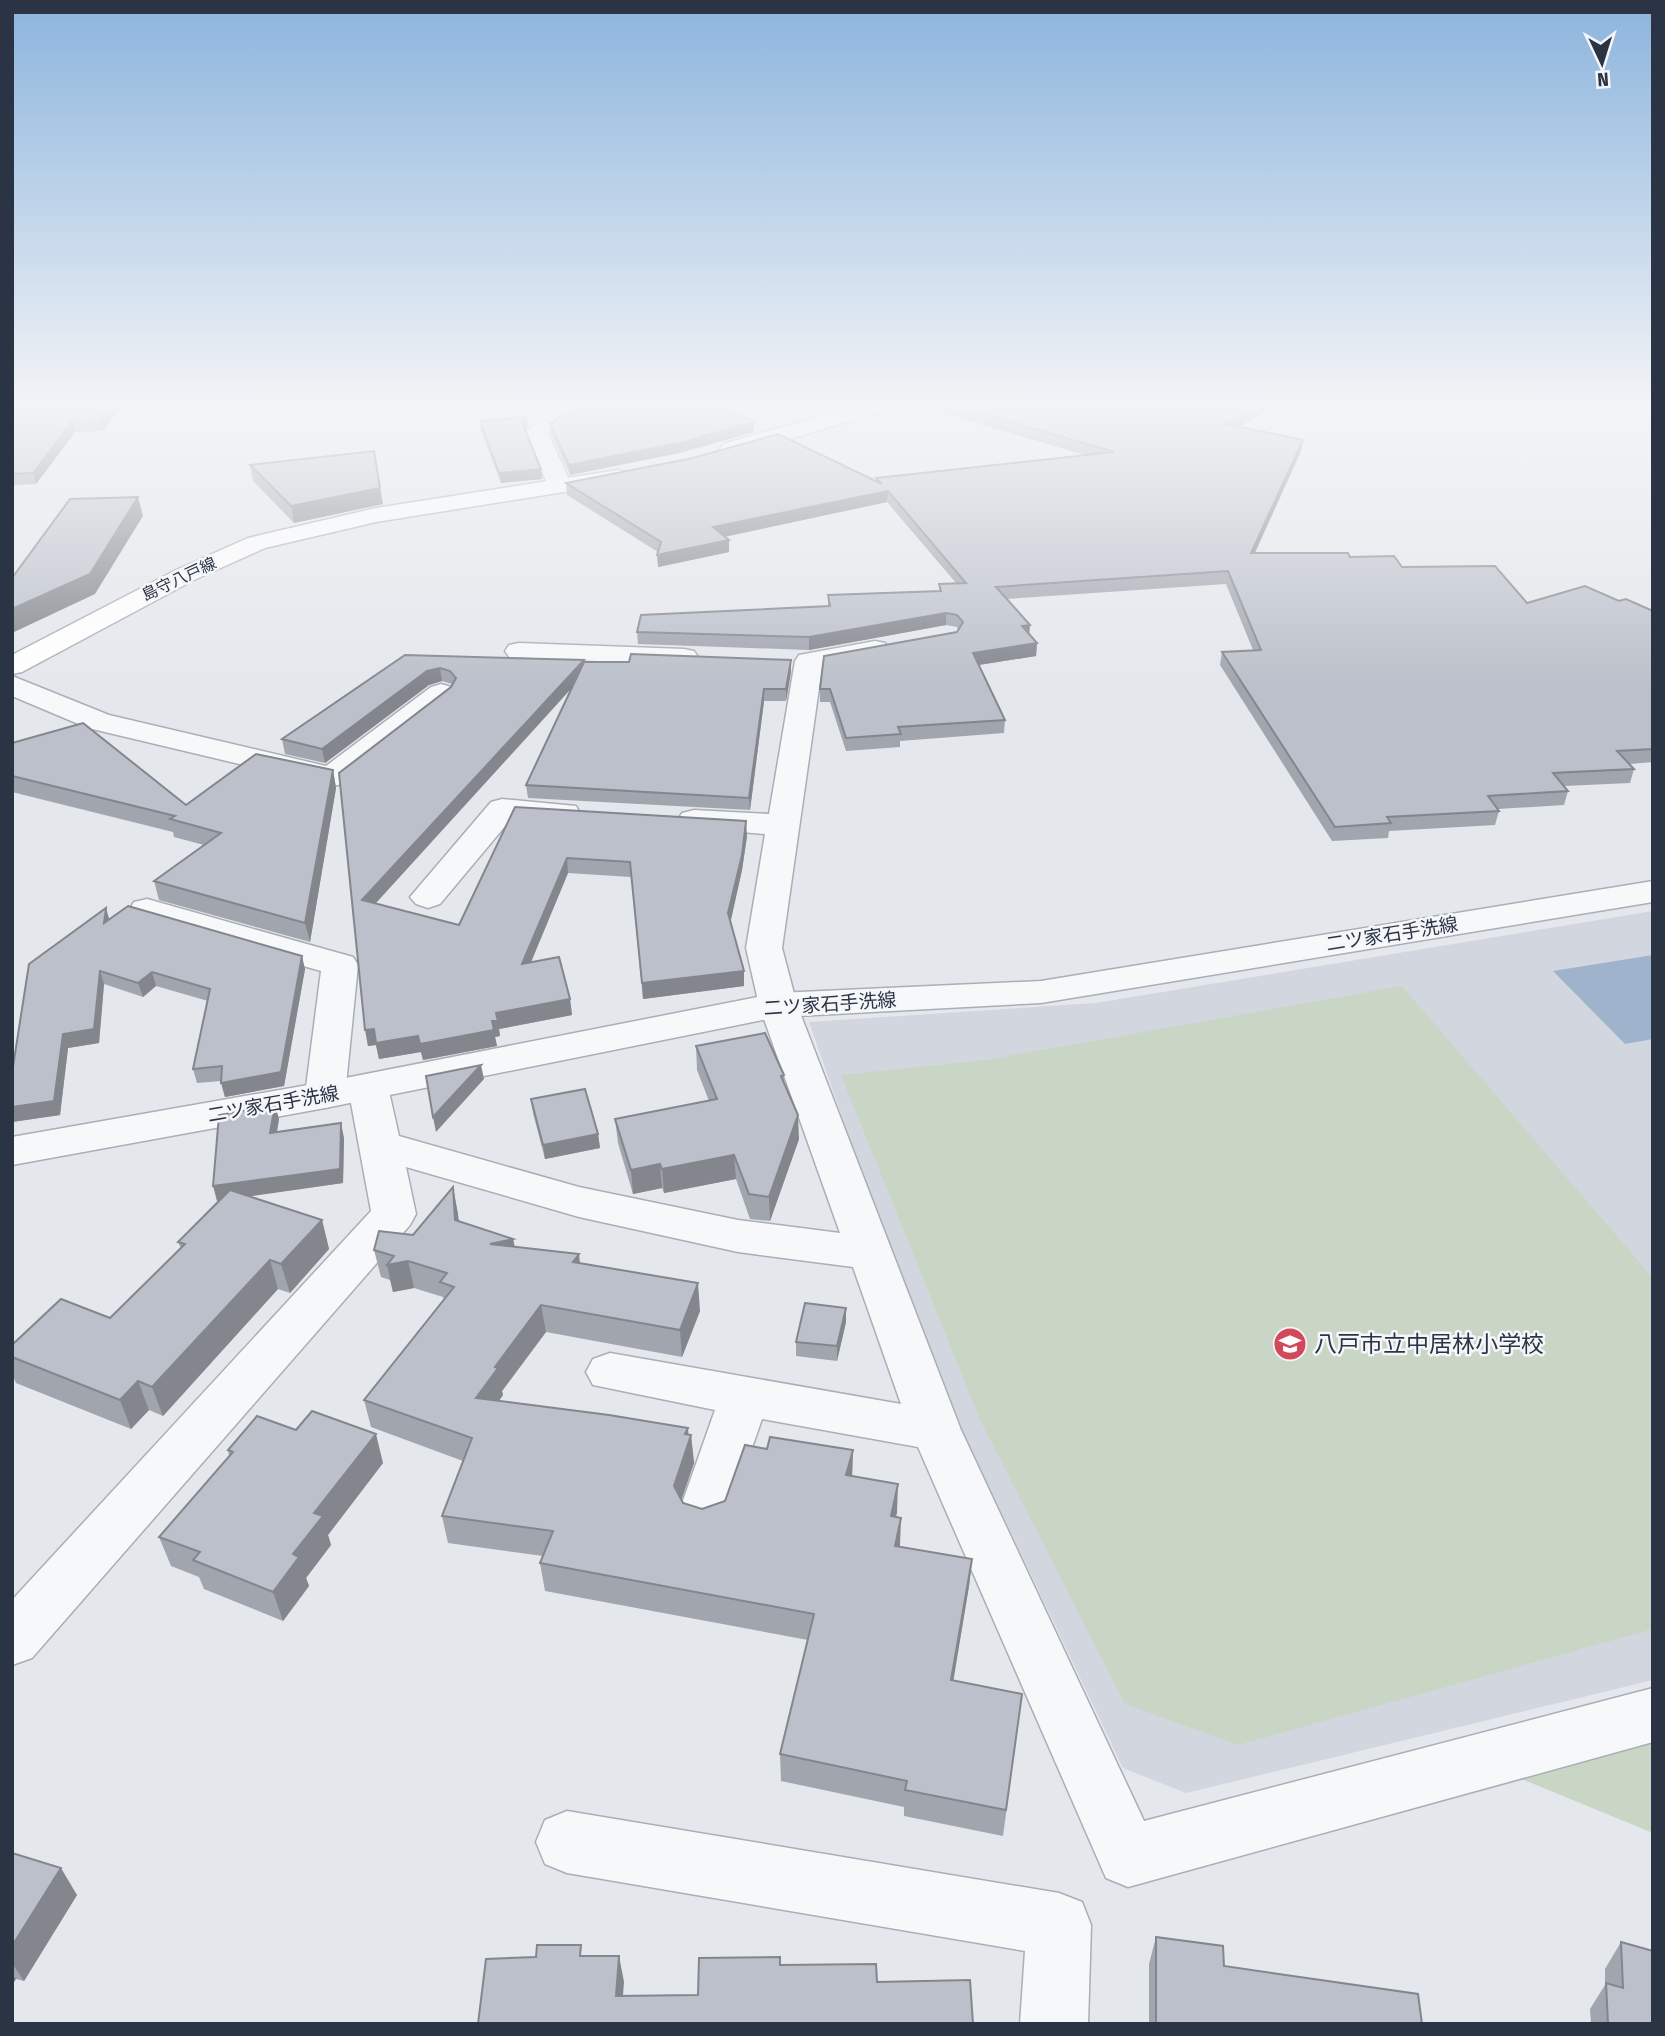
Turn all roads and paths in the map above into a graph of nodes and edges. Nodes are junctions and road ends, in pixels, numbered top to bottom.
1 (484, 498) edge
2 (905, 644) edge
3 (519, 651) dead end
4 (712, 658) edge
5 (12, 666) edge
6 (12, 685) edge
7 (441, 693) edge
8 (595, 815) edge
9 (662, 818) edge
10 (782, 825) junction
11 (1653, 891) edge
12 (428, 897) dead end
13 (147, 910) edge
14 (778, 1005) junction
15 (346, 1091) junction
16 (379, 1145) junction
17 (12, 1151) edge
18 (870, 1253) junction
19 (610, 1373) dead end
20 (745, 1396) junction
21 (936, 1430) junction
22 (705, 1512) edge
23 (12, 1640) edge
24 (1653, 1715) edge
25 (567, 1842) dead end
26 (1054, 2024) edge

1 - 5 main road, 島守八戸線
2 - 10 street
3 - 4 street
6 - 7 street
8 - 12 street
9 - 10 street
10 - 14 street
11 - 14 street, 二ツ家石手洗線
13 - 15 street
14 - 15 street, 二ツ家石手洗線
14 - 18 street
15 - 16 street
15 - 17 street, 二ツ家石手洗線
16 - 18 street
16 - 23 street
18 - 21 street
19 - 20 street
20 - 21 street
20 - 22 street
21 - 24 street
25 - 26 street

